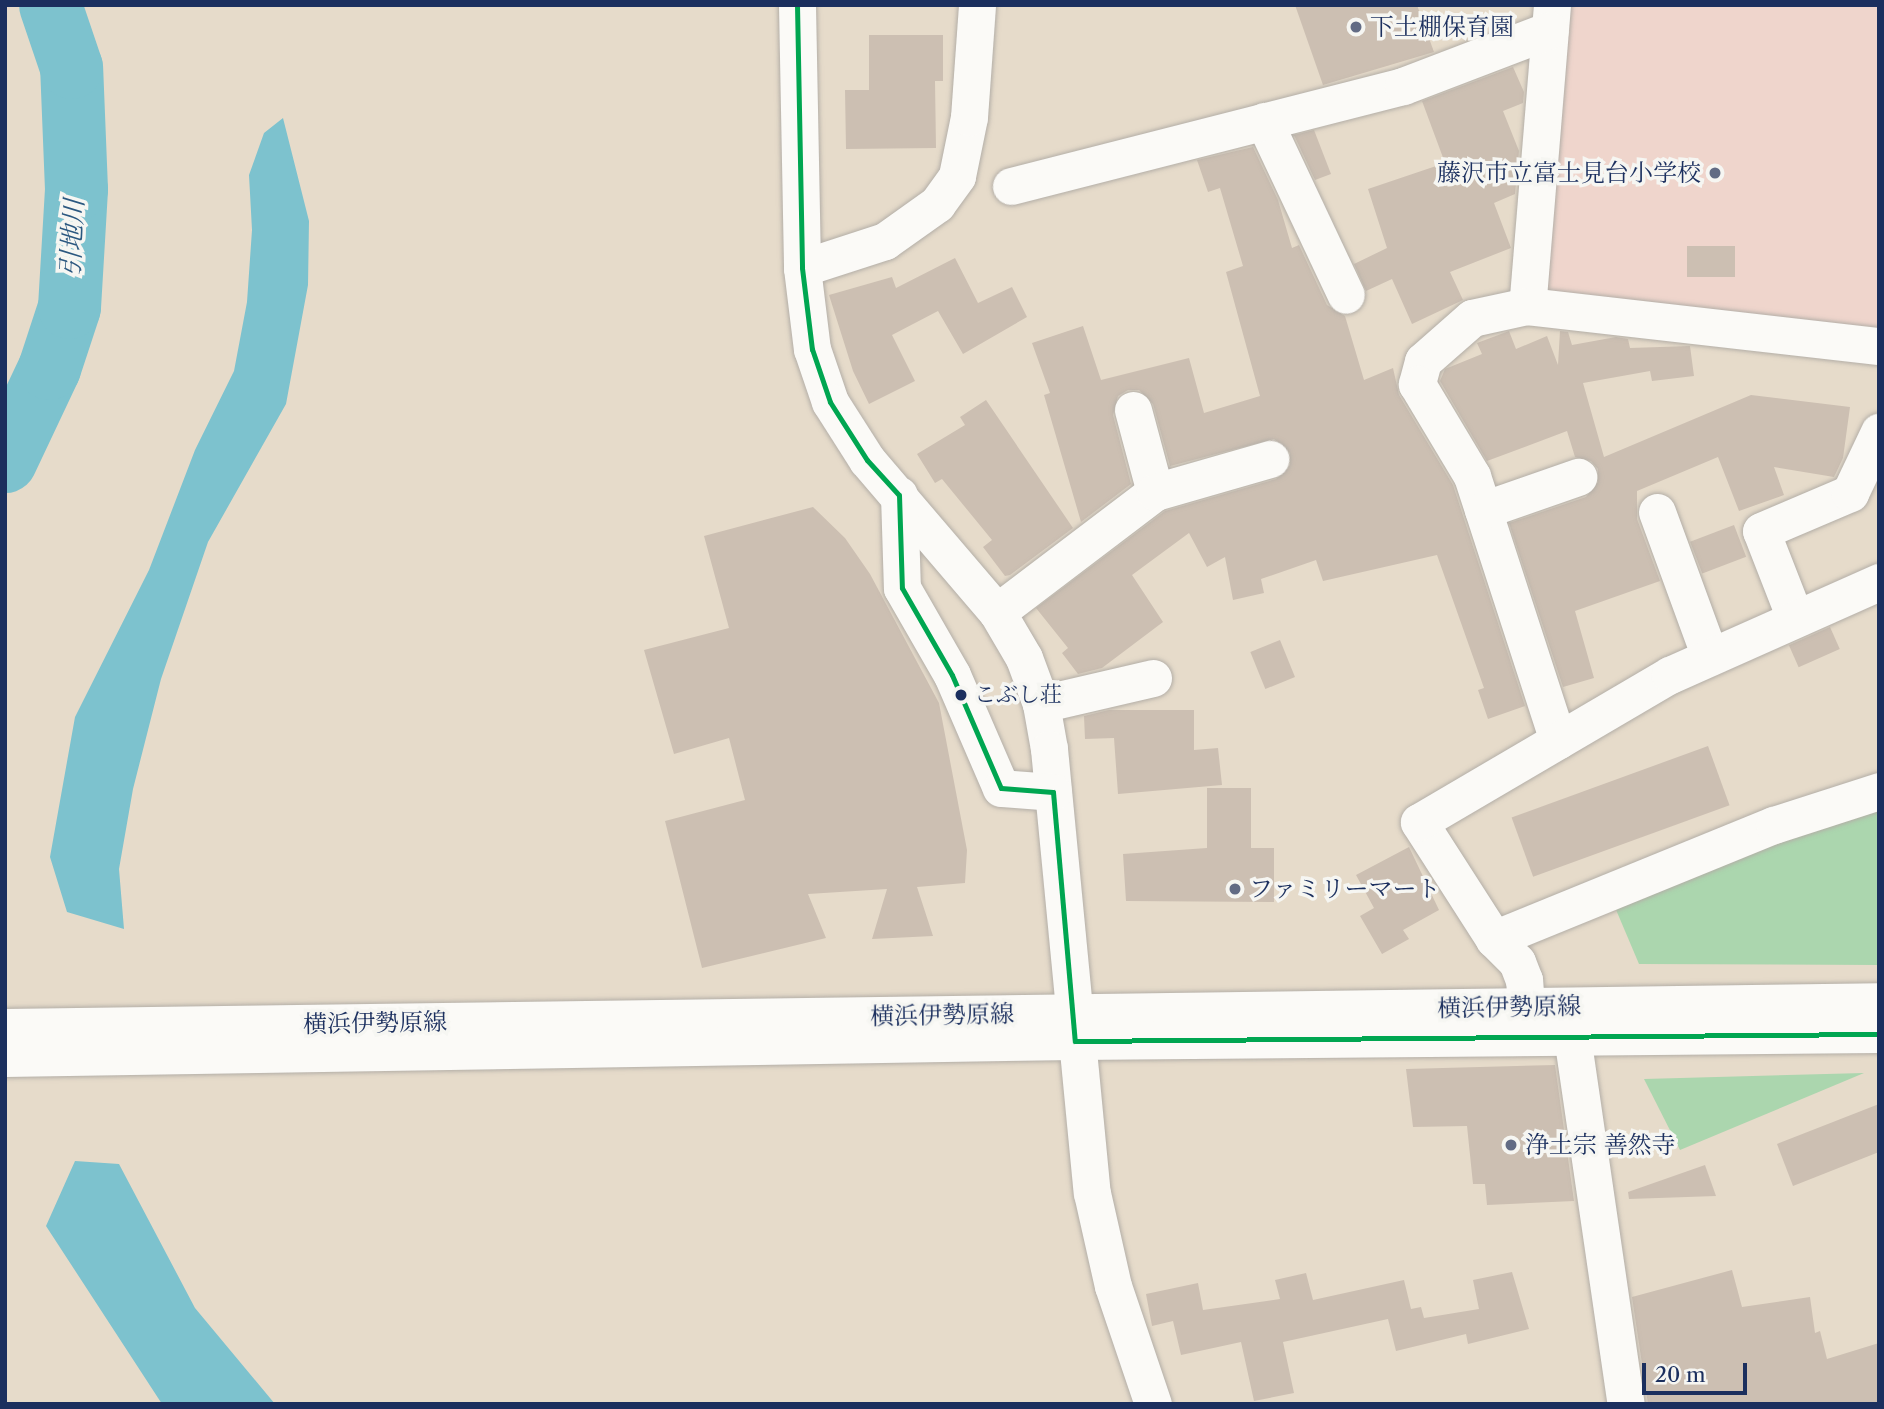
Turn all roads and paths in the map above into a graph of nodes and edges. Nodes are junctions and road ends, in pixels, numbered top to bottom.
1 (797, 5) edge
2 (977, 5) edge
3 (1551, 17) edge
4 (1264, 121) junction
5 (1011, 186) dead end
6 (802, 268) junction
7 (1346, 295) dead end
8 (1527, 306) junction
9 (1879, 346) edge
10 (1133, 410) dead end
11 (1879, 432) edge
12 (1270, 459) dead end
13 (1578, 477) dead end
14 (1155, 492) junction
15 (899, 495) junction
16 (1483, 510) junction
17 (1657, 512) dead end
18 (1879, 582) edge
19 (997, 612) junction
20 (1795, 618) junction
21 (1710, 657) junction
22 (1153, 678) dead end
23 (1041, 704) junction
24 (1558, 740) junction
25 (1879, 791) edge
26 (1053, 792) junction
27 (1494, 939) junction
28 (1879, 1002) edge
29 (1526, 1007) junction
30 (1074, 1027) junction
31 (5, 1028) edge
32 (1879, 1034) edge
33 (1572, 1036) junction
34 (5, 1058) edge
35 (1153, 1404) edge
36 (1626, 1404) edge

1 - 6 street
2 - 6 street
3 - 4 street
3 - 8 street
4 - 5 street
4 - 7 street
6 - 15 street
8 - 9 street
8 - 16 street
10 - 14 street
11 - 20 street
12 - 14 street
13 - 16 street
14 - 19 street
15 - 19 street
15 - 26 street
16 - 24 street
17 - 21 street
18 - 20 street
19 - 23 street
20 - 21 street
21 - 24 street
22 - 23 street
23 - 26 street
24 - 27 street
25 - 27 street
26 - 30 street
27 - 29 street
28 - 29 main road, 横浜伊勢原線
29 - 30 main road, 横浜伊勢原線
30 - 31 main road, 横浜伊勢原線
30 - 33 main road, 横浜伊勢原線
30 - 34 main road, 横浜伊勢原線
30 - 35 street
32 - 33 main road, 横浜伊勢原線
33 - 36 street

